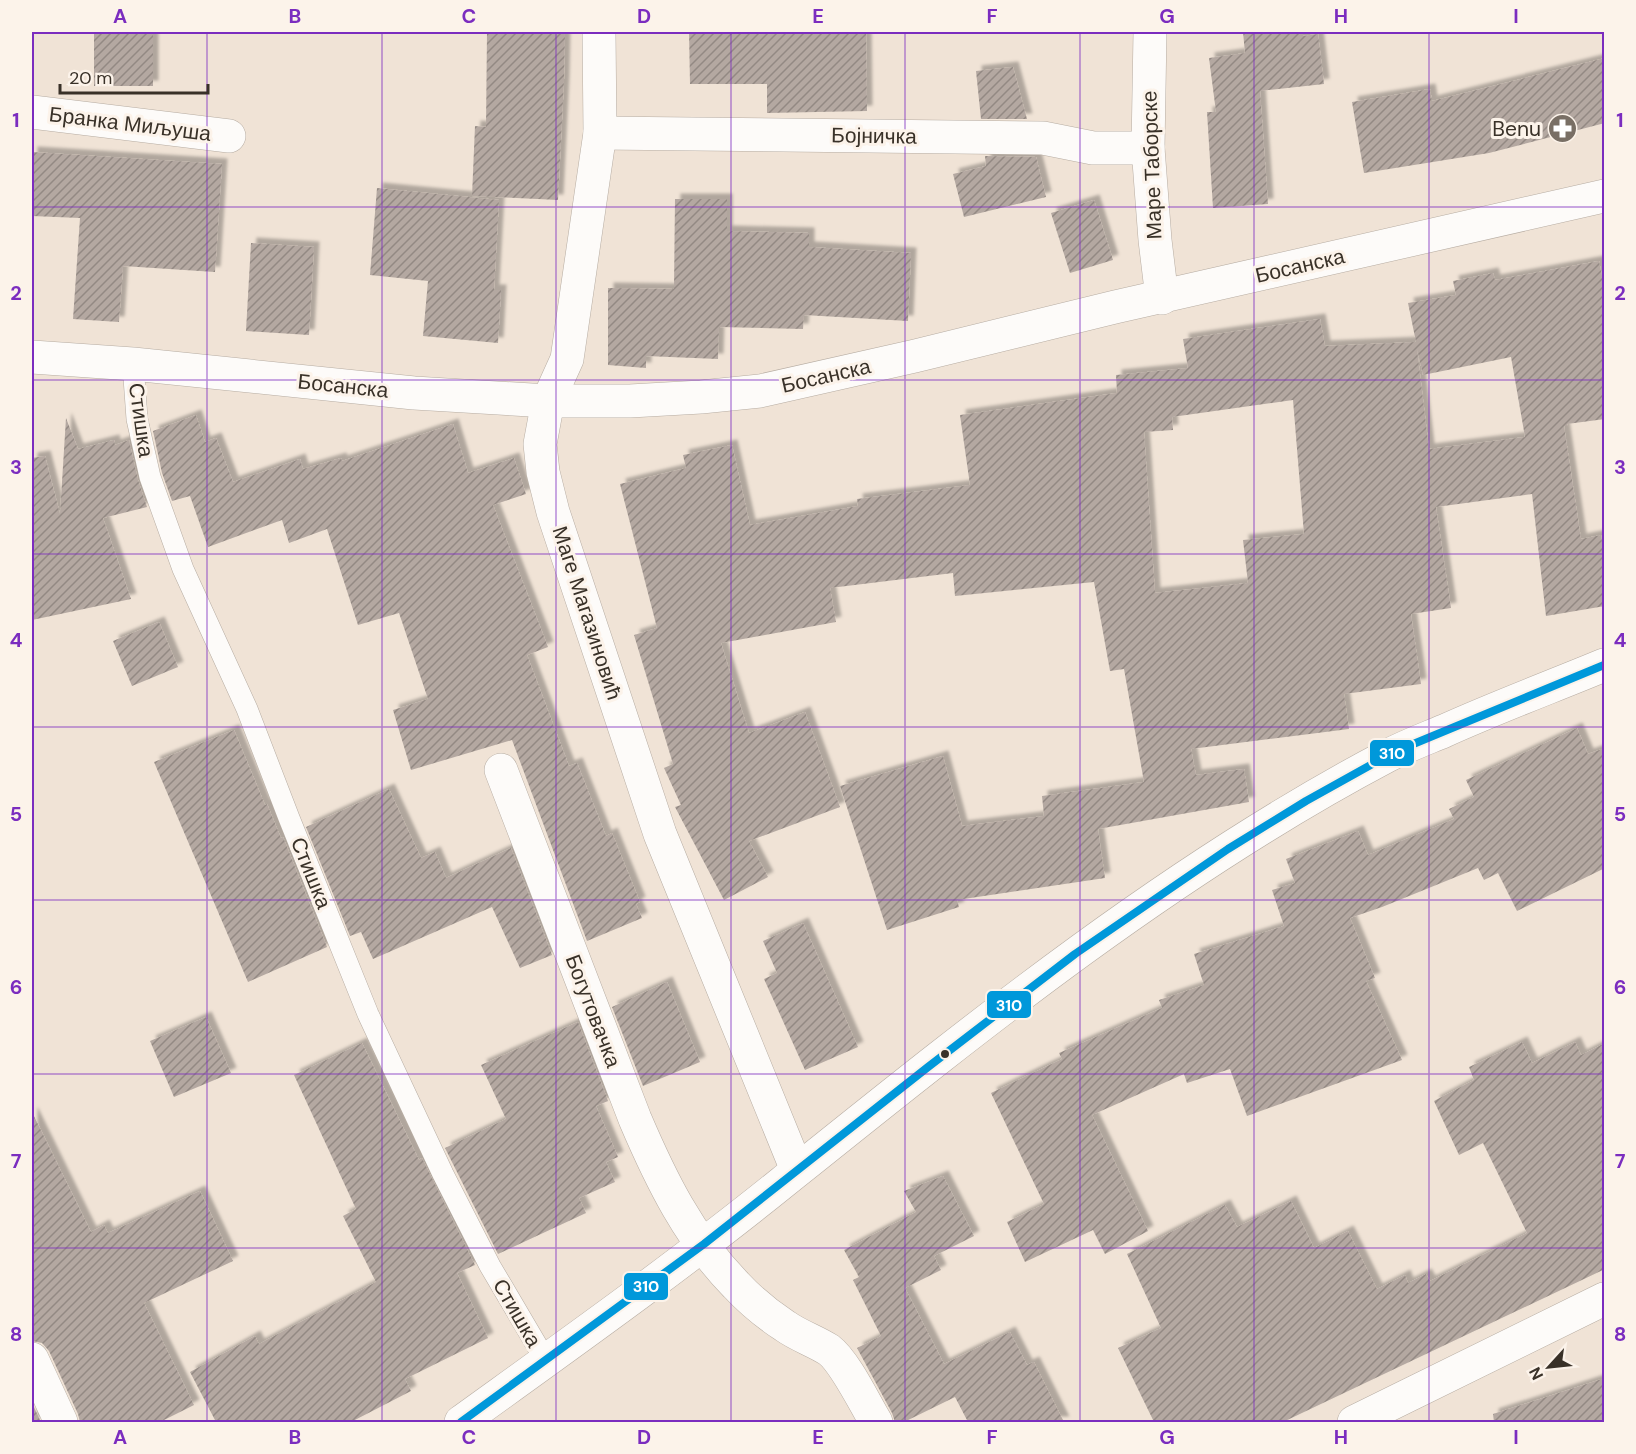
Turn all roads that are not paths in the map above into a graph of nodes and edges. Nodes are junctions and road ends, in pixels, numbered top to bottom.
1 (599, 32) edge
2 (1150, 32) edge
3 (32, 112) edge
4 (600, 133) junction
5 (229, 136) dead end
6 (1148, 148) junction
7 (1605, 196) edge
8 (1162, 298) junction
9 (32, 357) edge
10 (133, 364) junction
11 (548, 401) junction
12 (1605, 665) edge
13 (501, 770) dead end
14 (797, 1170) junction
15 (701, 1245) junction
16 (1605, 1299) edge
17 (32, 1359) edge
18 (546, 1361) junction
19 (61, 1422) edge
20 (461, 1422) edge
21 (876, 1422) edge
22 (1354, 1422) edge

1 - 4 street, Маге Магазиновић
2 - 6 street, Маре Таборске
3 - 5 street, Бранка Миљуша
4 - 6 street, Бојничка
4 - 11 street, Маге Магазиновић
6 - 8 street, Маре Таборске
7 - 8 street, Босанска
8 - 11 street, Босанска
9 - 10 street, Босанска
10 - 11 street, Босанска
10 - 18 lane, Стишка
11 - 14 street, Маге Магазиновић
12 - 14 street
13 - 15 street, Богутовачка
14 - 15 street
15 - 18 street
15 - 21 street
16 - 22 street
17 - 19 street
18 - 20 street

